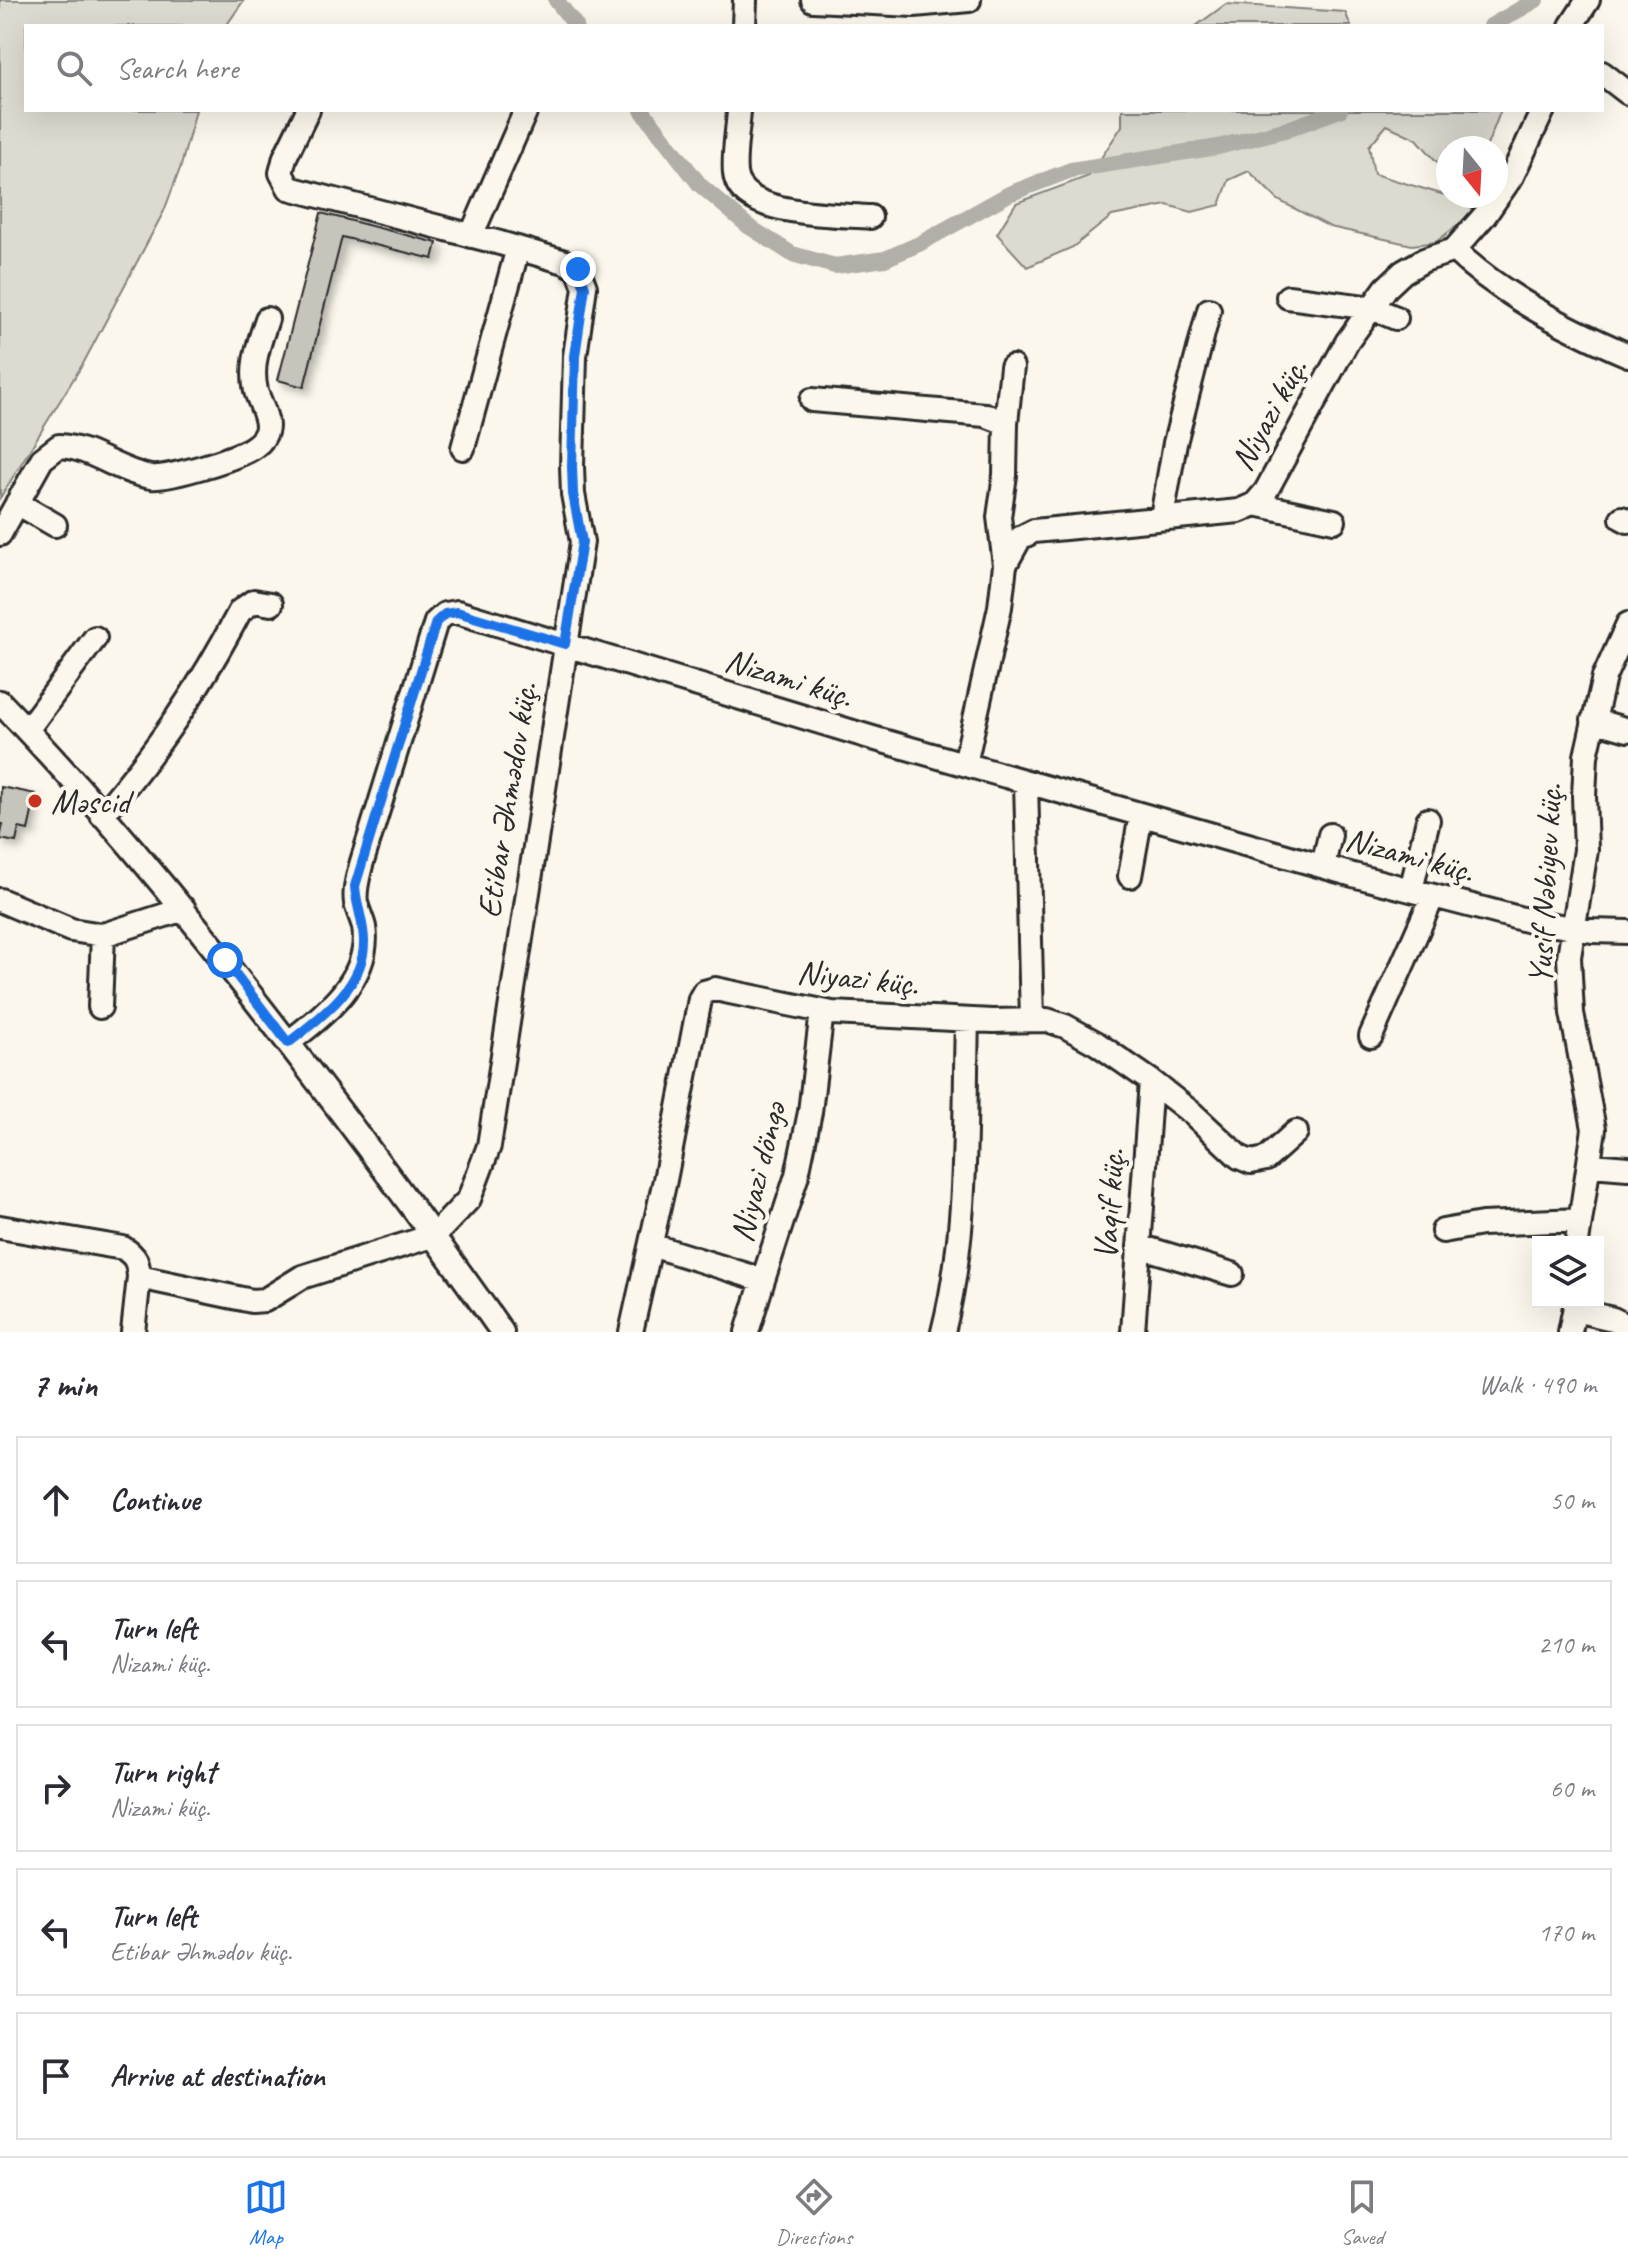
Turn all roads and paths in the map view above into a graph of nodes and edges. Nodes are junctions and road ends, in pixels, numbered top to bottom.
1 (745, 0) edge
2 (813, 0) edge
3 (969, 0) edge
4 (1588, 0) edge
5 (945, 1) edge
6 (744, 24) edge
7 (1572, 24) edge
8 (1604, 75) edge
9 (1628, 93) edge
10 (307, 112) edge
11 (525, 112) edge
12 (739, 112) edge
13 (1542, 112) edge
14 (870, 217) dead end
15 (471, 236) junction
16 (518, 248) junction
17 (1454, 250) junction
18 (1288, 297) dead end
19 (1372, 308) junction
20 (1209, 310) dead end
21 (1396, 318) dead end
22 (267, 319) dead end
23 (1628, 355) edge
24 (1012, 367) dead end
25 (812, 400) dead end
26 (1006, 423) junction
27 (463, 448) dead end
28 (17, 503) junction
29 (1255, 504) junction
30 (1162, 517) junction
31 (1334, 521) dead end
32 (55, 525) dead end
33 (0, 534) edge
34 (1005, 565) junction
35 (271, 604) dead end
36 (1628, 624) edge
37 (95, 638) dead end
38 (565, 644) junction
39 (0, 702) edge
40 (1593, 720) junction
41 (27, 730) junction
42 (1628, 730) edge
43 (965, 764) junction
44 (1026, 782) junction
45 (102, 815) junction
46 (1141, 815) junction
47 (1428, 820) dead end
48 (1330, 835) dead end
49 (1323, 866) junction
50 (1130, 876) dead end
51 (1422, 893) junction
52 (0, 900) edge
53 (184, 909) junction
54 (1572, 928) junction
55 (1628, 932) edge
56 (103, 935) junction
57 (100, 1007) dead end
58 (822, 1011) junction
59 (967, 1020) junction
60 (1032, 1020) junction
61 (1371, 1036) dead end
62 (288, 1043) junction
63 (1151, 1081) junction
64 (1296, 1132) dead end
65 (1591, 1165) junction
66 (1628, 1168) edge
67 (0, 1227) edge
68 (1443, 1231) dead end
69 (1579, 1231) edge
70 (435, 1235) junction
71 (651, 1245) junction
72 (1139, 1246) junction
73 (1232, 1274) dead end
74 (139, 1277) junction
75 (763, 1280) junction
76 (1574, 1315) edge
77 (1628, 1327) edge
78 (133, 1332) edge
79 (502, 1332) edge
80 (631, 1332) edge
81 (747, 1332) edge
82 (943, 1332) edge
83 (1133, 1332) edge

1 - 6 street
2 - 5 street
3 - 5 street
4 - 7 street
8 - 9 street
10 - 15 street, Etibar Əhmədov küç.
11 - 15 street
12 - 14 street
13 - 17 street, Niyazi küç.
15 - 16 street, Etibar Əhmədov küç.
16 - 27 street
16 - 38 street, Etibar Əhmədov küç.
17 - 19 street, Niyazi küç.
17 - 23 street
18 - 19 street
19 - 21 street
19 - 29 street, Niyazi küç.
20 - 30 street
22 - 28 street
24 - 26 street
25 - 26 street
26 - 34 street
28 - 32 street
28 - 33 street
29 - 30 street, Niyazi küç.
29 - 31 street
30 - 34 street, Niyazi küç.
34 - 43 street, Niyazi küç.
35 - 45 street
36 - 40 street, Yusif Nəbiyev küç.
37 - 41 street
38 - 43 street, Nizami küç.
38 - 62 street, Nizami küç.
38 - 70 street, Etibar Əhmədov küç.
39 - 41 street
40 - 42 street
40 - 54 street, Yusif Nəbiyev küç.
41 - 45 street
43 - 44 street, Nizami küç.
44 - 46 street, Nizami küç.
44 - 60 street
45 - 53 street
46 - 49 street, Nizami küç.
46 - 50 street
47 - 51 street
48 - 49 street
49 - 51 street, Nizami küç.
51 - 54 street, Nizami küç.
51 - 61 street
52 - 56 street
53 - 56 street
53 - 62 street
54 - 55 street, Nizami küç.
54 - 65 street, Yusif Nəbiyev küç.
56 - 57 street
58 - 59 street, Niyazi küç.
58 - 71 street, Niyazi küç.
58 - 75 street, Niyazi döngə
59 - 60 street, Niyazi küç.
59 - 82 street
60 - 63 street, Niyazi küç.
62 - 70 street
63 - 64 street, Niyazi küç.
63 - 72 street, Vaqif küç.
65 - 66 street
65 - 69 street, Yusif Nəbiyev küç.
67 - 74 street
68 - 69 street
70 - 74 street
70 - 79 street
71 - 75 street, Niyazi döngə
71 - 80 street, Niyazi küç.
72 - 73 street
72 - 83 street, Vaqif küç.
74 - 78 street
75 - 81 street
76 - 77 street

